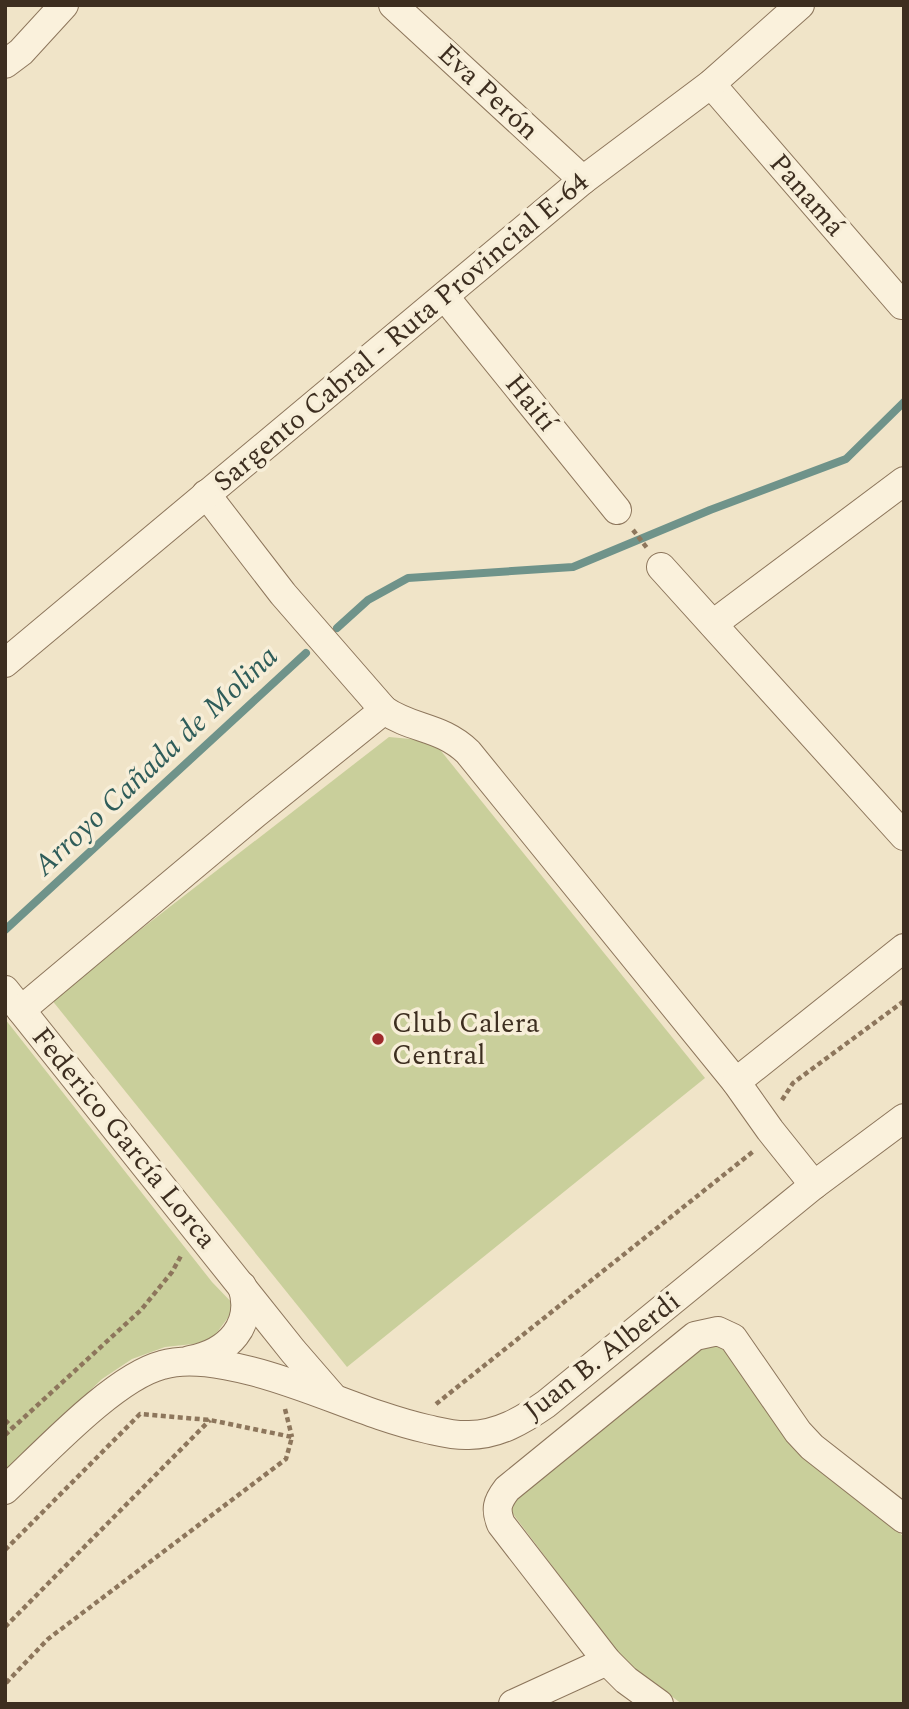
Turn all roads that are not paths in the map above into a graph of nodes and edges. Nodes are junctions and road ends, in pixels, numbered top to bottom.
1 (64, 5) edge
2 (393, 5) edge
3 (800, 5) edge
4 (5, 64) edge
5 (711, 84) junction
6 (583, 180) junction
7 (445, 297) junction
8 (902, 305) dead end
9 (904, 481) edge
10 (205, 494) junction
11 (617, 510) road end
12 (661, 567) road end
13 (713, 624) junction
14 (5, 663) edge
15 (384, 710) junction
16 (904, 836) edge
17 (904, 947) edge
18 (13, 1000) edge
19 (736, 1082) junction
20 (904, 1118) edge
21 (814, 1185) junction
22 (242, 1286) junction
23 (181, 1362) junction
24 (333, 1398) junction
25 (5, 1490) edge
26 (904, 1519) edge
27 (607, 1661) junction
28 (513, 1704) edge
29 (659, 1704) edge

1 - 4 street
2 - 6 street, Eva Perón
3 - 5 street, Sargento Cabral - Ruta Provincial E-64
5 - 6 street, Sargento Cabral - Ruta Provincial E-64
5 - 8 street, Panamá
6 - 7 street, Sargento Cabral - Ruta Provincial E-64
7 - 10 street, Sargento Cabral - Ruta Provincial E-64
7 - 11 street, Haití
9 - 13 street
10 - 14 street, Sargento Cabral - Ruta Provincial E-64
10 - 15 street
12 - 13 street
13 - 16 street
15 - 18 street
15 - 19 street
17 - 19 street
18 - 22 street, Federico García Lorca
19 - 21 street
20 - 21 street, Juan B. Alberdi
21 - 24 street, Juan B. Alberdi
22 - 23 street
22 - 24 street, Federico García Lorca
23 - 24 street, Juan B. Alberdi
23 - 25 street, Juan B. Alberdi
26 - 27 street
27 - 28 street
27 - 29 street

